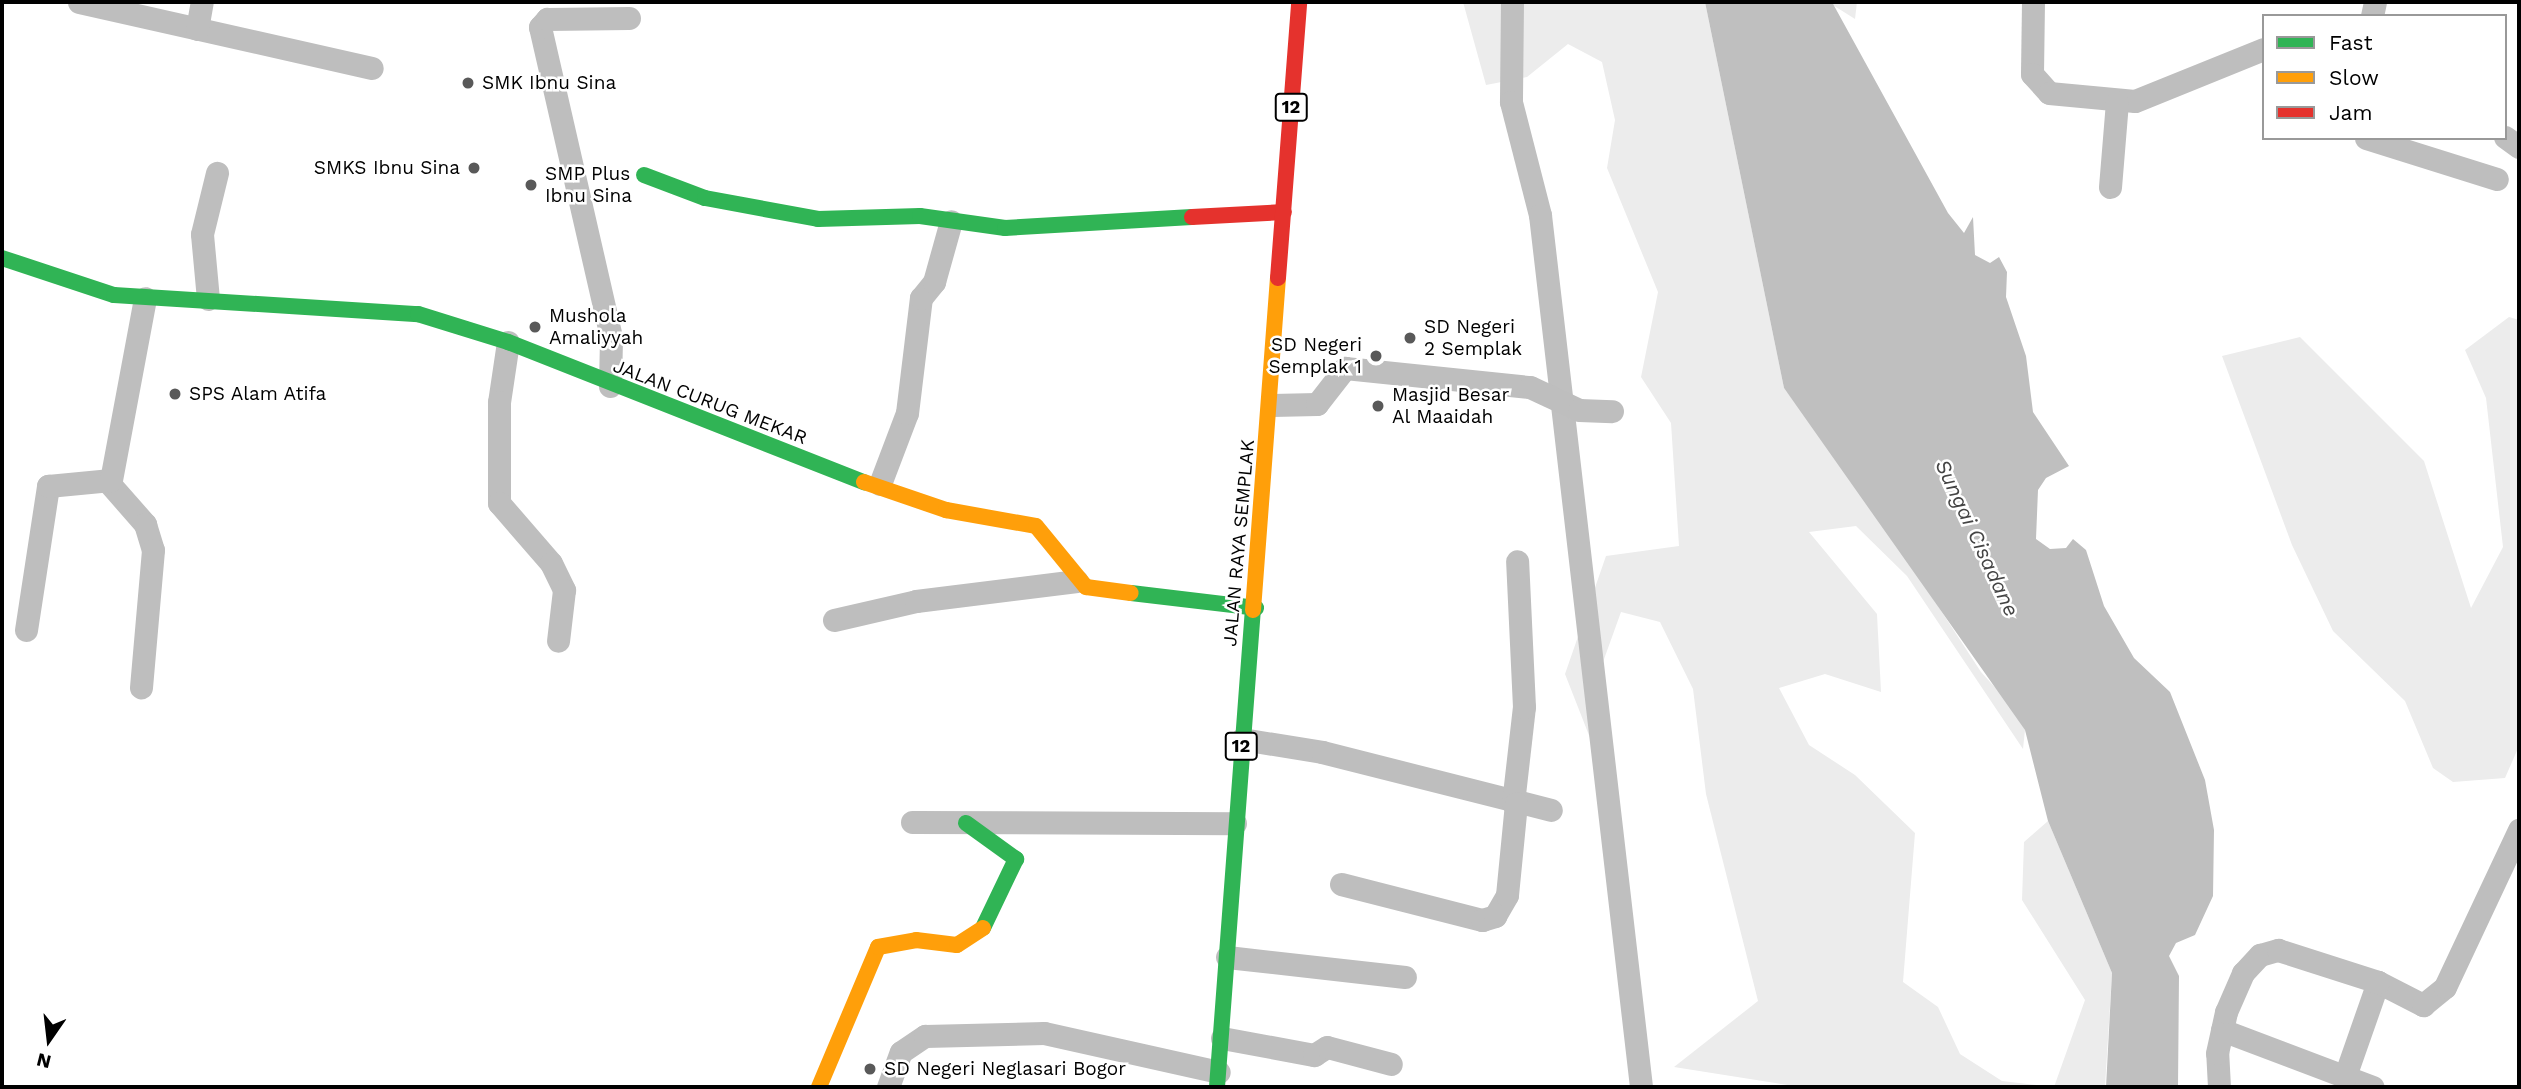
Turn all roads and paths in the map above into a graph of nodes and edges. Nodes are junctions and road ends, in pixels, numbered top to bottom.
1 (79, 2) edge
2 (202, 2) edge
3 (1299, 2) edge
4 (2033, 2) edge
5 (629, 18) dead end
6 (197, 29) junction
7 (2262, 50) edge
8 (372, 68) dead end
9 (2117, 102) junction
10 (2383, 140) edge
11 (2419, 144) edge
12 (216, 173) dead end
13 (644, 175) dead end
14 (2497, 179) dead end
15 (2110, 187) dead end
16 (1284, 212) junction
17 (951, 221) junction
18 (2, 257) edge
19 (145, 298) junction
20 (208, 299) junction
21 (508, 342) junction
22 (610, 386) junction
23 (1272, 405) junction
24 (1612, 411) dead end
25 (109, 483) junction
26 (880, 484) junction
27 (1517, 561) dead end
28 (1077, 581) junction
29 (1255, 608) junction
30 (834, 620) dead end
31 (26, 630) dead end
32 (558, 640) dead end
33 (141, 687) dead end
34 (1242, 739) junction
35 (1514, 803) junction
36 (1551, 810) dead end
37 (912, 822) dead end
38 (1235, 822) junction
39 (966, 823) junction
40 (2519, 830) edge
41 (1341, 884) dead end
42 (1227, 957) junction
43 (1405, 977) dead end
44 (2378, 982) junction
45 (2222, 1030) junction
46 (1222, 1038) junction
47 (1391, 1064) dead end
48 (1218, 1080) edge
49 (2359, 1084) edge
50 (819, 1087) edge
51 (888, 1087) edge
52 (2220, 1087) edge

1 - 6 street
2 - 6 street
3 - 16 street, JALAN RAYA SEMPLAK / 12
4 - 9 street
5 - 22 street
6 - 8 street
7 - 9 street
9 - 15 street
10 - 11 street
11 - 14 street
12 - 20 street
13 - 17 street
16 - 17 street
16 - 23 street, JALAN RAYA SEMPLAK / 12
17 - 26 street
18 - 19 street, JALAN CURUG MEKAR
19 - 20 street, JALAN CURUG MEKAR
19 - 25 street
20 - 21 street, JALAN CURUG MEKAR
21 - 22 street, JALAN CURUG MEKAR
21 - 32 street
22 - 26 street, JALAN CURUG MEKAR
23 - 24 street
23 - 29 street, JALAN RAYA SEMPLAK / 12
25 - 31 street
25 - 33 street
26 - 28 street, JALAN CURUG MEKAR
27 - 35 street
28 - 29 street
28 - 30 street
29 - 34 street, JALAN RAYA SEMPLAK / 12
34 - 35 street
34 - 38 street, JALAN RAYA SEMPLAK / 12
35 - 36 street
35 - 41 street
37 - 39 street
38 - 39 street
38 - 42 street, JALAN RAYA SEMPLAK / 12
39 - 50 street
40 - 44 street
42 - 43 street
42 - 46 street, JALAN RAYA SEMPLAK / 12
44 - 45 street
44 - 49 street
45 - 49 street
45 - 52 street
46 - 47 street
46 - 48 street, JALAN RAYA SEMPLAK / 12
48 - 51 street

